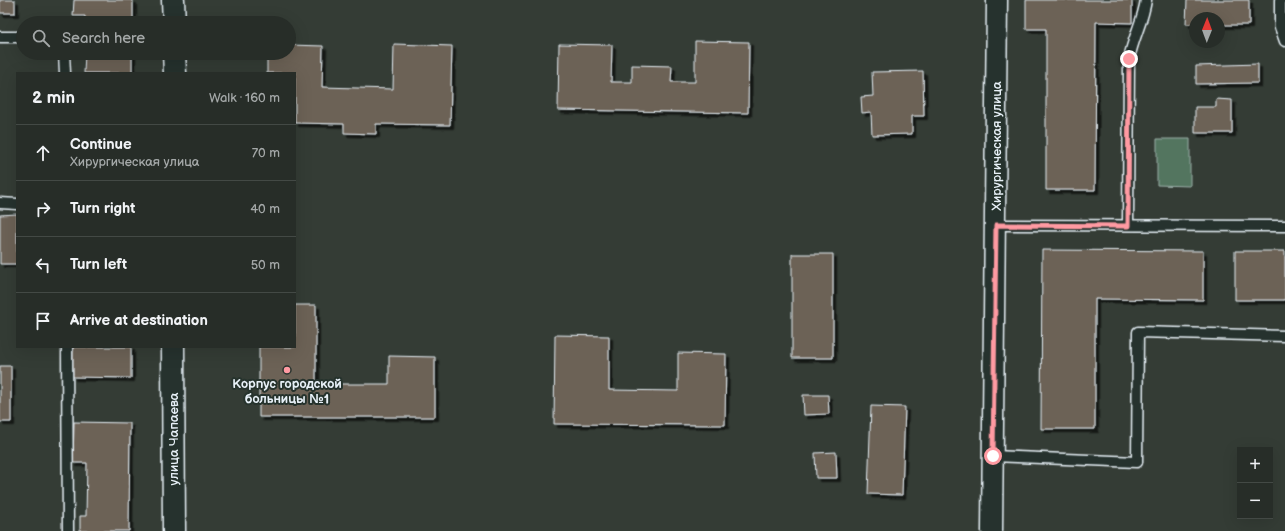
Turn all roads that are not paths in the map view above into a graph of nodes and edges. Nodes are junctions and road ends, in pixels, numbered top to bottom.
1 (173, 0) edge
2 (998, 0) edge
3 (1146, 0) edge
4 (1280, 0) edge
5 (174, 16) edge
6 (0, 37) edge
7 (16, 37) edge
8 (1285, 41) edge
9 (64, 60) edge
10 (174, 60) edge
11 (65, 72) edge
12 (175, 72) edge
13 (0, 203) edge
14 (16, 204) edge
15 (996, 225) junction
16 (1128, 226) junction
17 (1285, 226) edge
18 (1285, 336) edge
19 (67, 348) edge
20 (173, 348) edge
21 (993, 456) junction
22 (68, 531) edge
23 (174, 531) edge
24 (992, 531) edge

1 - 5 main road
2 - 15 street, Хирургическая улица
3 - 16 lane
4 - 8 lane
6 - 7 lane
9 - 11 lane
10 - 12 main road
13 - 14 lane
15 - 16 lane
15 - 21 street, Хирургическая улица
16 - 17 lane
18 - 21 lane
19 - 22 lane
20 - 23 main road, улица Чапаева
21 - 24 street, Хирургическая улица

